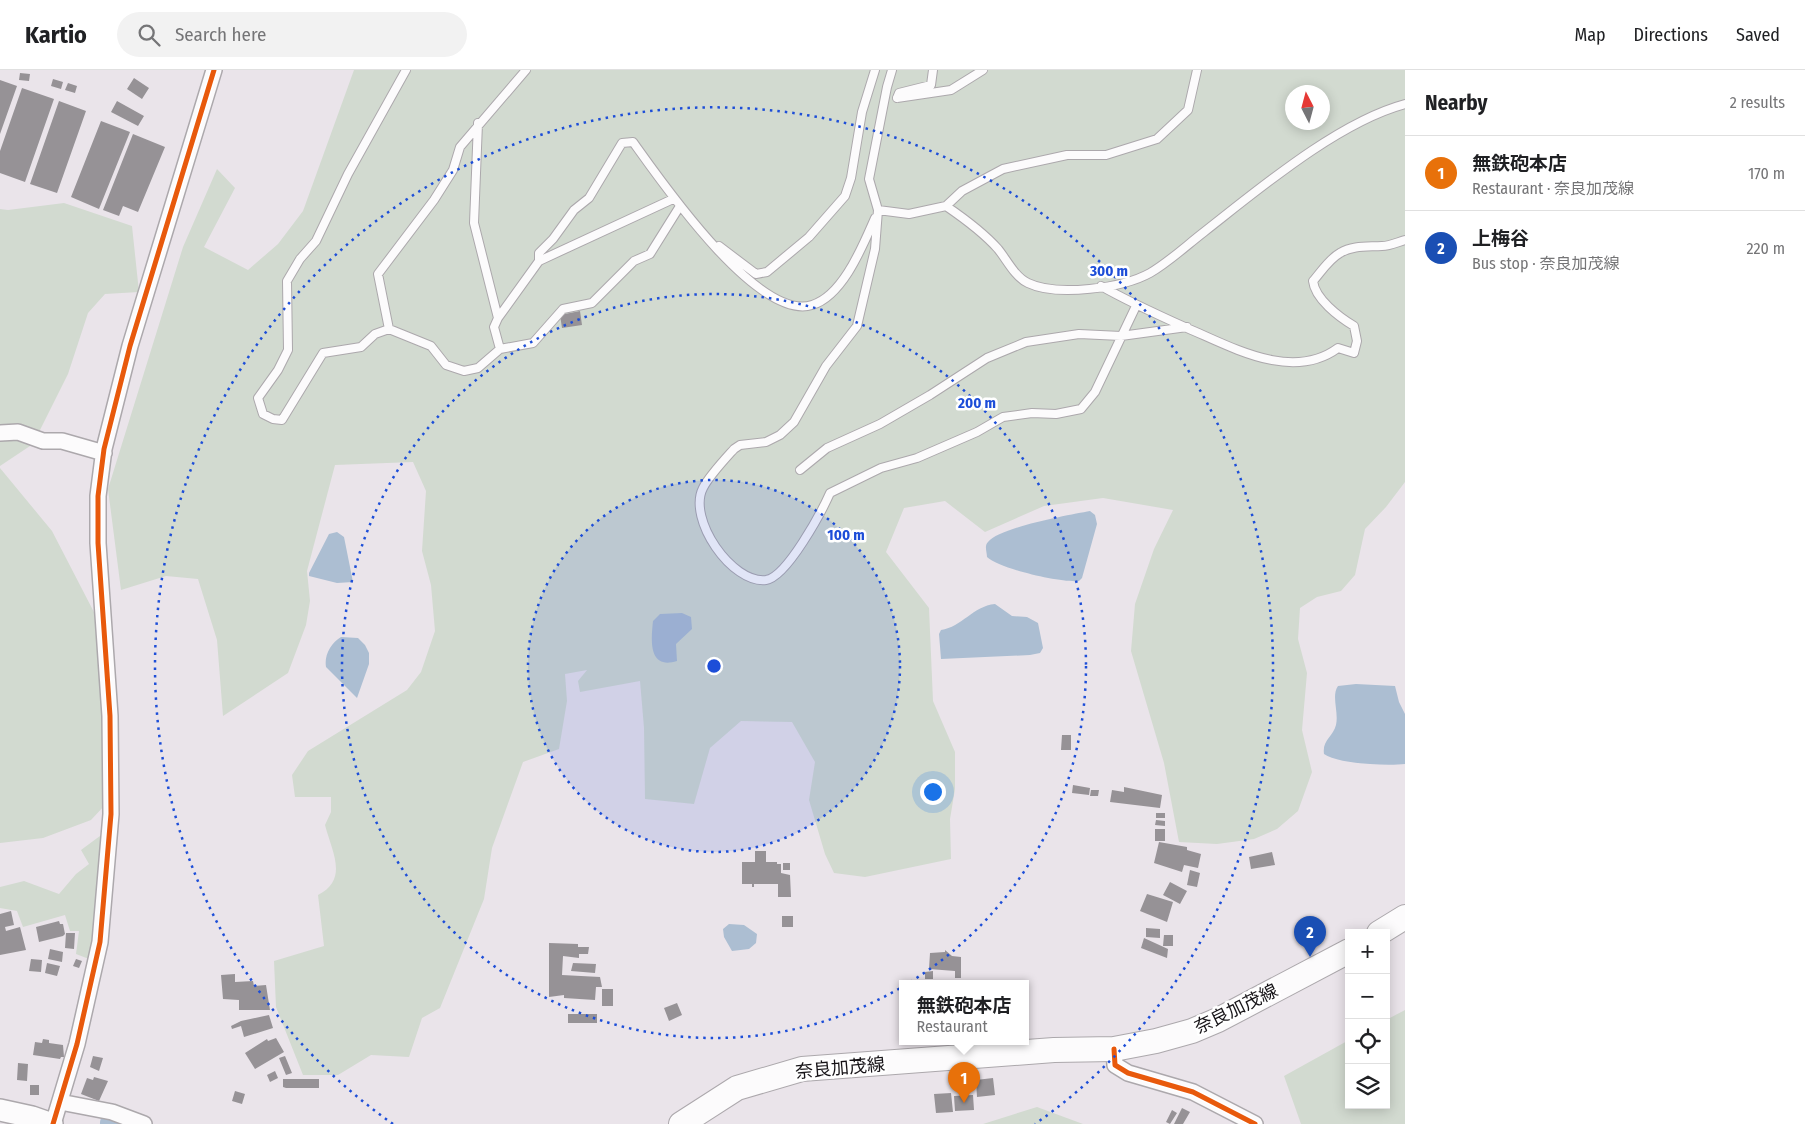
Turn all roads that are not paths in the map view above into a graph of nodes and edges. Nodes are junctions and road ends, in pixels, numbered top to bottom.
1 (214, 70) edge
2 (406, 70) edge
3 (526, 70) edge
4 (875, 70) edge
5 (892, 70) edge
6 (933, 70) edge
7 (983, 70) edge
8 (1197, 70) edge
9 (1405, 104) edge
10 (478, 123) junction
11 (673, 199) junction
12 (680, 206) junction
13 (946, 206) junction
14 (878, 210) junction
15 (704, 233) junction
16 (1405, 240) edge
17 (539, 262) junction
18 (1101, 286) junction
19 (1136, 306) junction
20 (498, 318) junction
21 (1187, 327) junction
22 (389, 329) junction
23 (1121, 336) junction
24 (500, 349) junction
25 (0, 433) edge
26 (104, 454) junction
27 (800, 470) dead end
28 (1405, 917) edge
29 (1386, 929) edge
30 (1345, 953) edge
31 (1114, 1049) junction
32 (60, 1102) junction
33 (7, 1115) edge
34 (53, 1124) edge
35 (144, 1124) edge
36 (681, 1124) edge
37 (1255, 1124) edge

1 - 26 street
2 - 22 lane
3 - 10 lane
4 - 15 lane
5 - 14 lane
6 - 7 lane
8 - 13 lane
9 - 18 lane
10 - 20 lane
10 - 22 lane
11 - 12 lane
11 - 17 lane
11 - 17 lane
12 - 15 lane
12 - 24 lane
13 - 14 lane
13 - 18 lane
14 - 15 lane
14 - 23 lane
16 - 21 lane
17 - 20 lane
18 - 19 lane
19 - 21 lane
19 - 23 lane
20 - 24 lane
21 - 23 lane
22 - 24 lane
23 - 27 lane
25 - 26 street
26 - 32 street
28 - 29 main road
30 - 31 main road, 奈良加茂線
31 - 36 main road, 奈良加茂線
31 - 37 street
32 - 34 street
32 - 35 street
33 - 34 street

